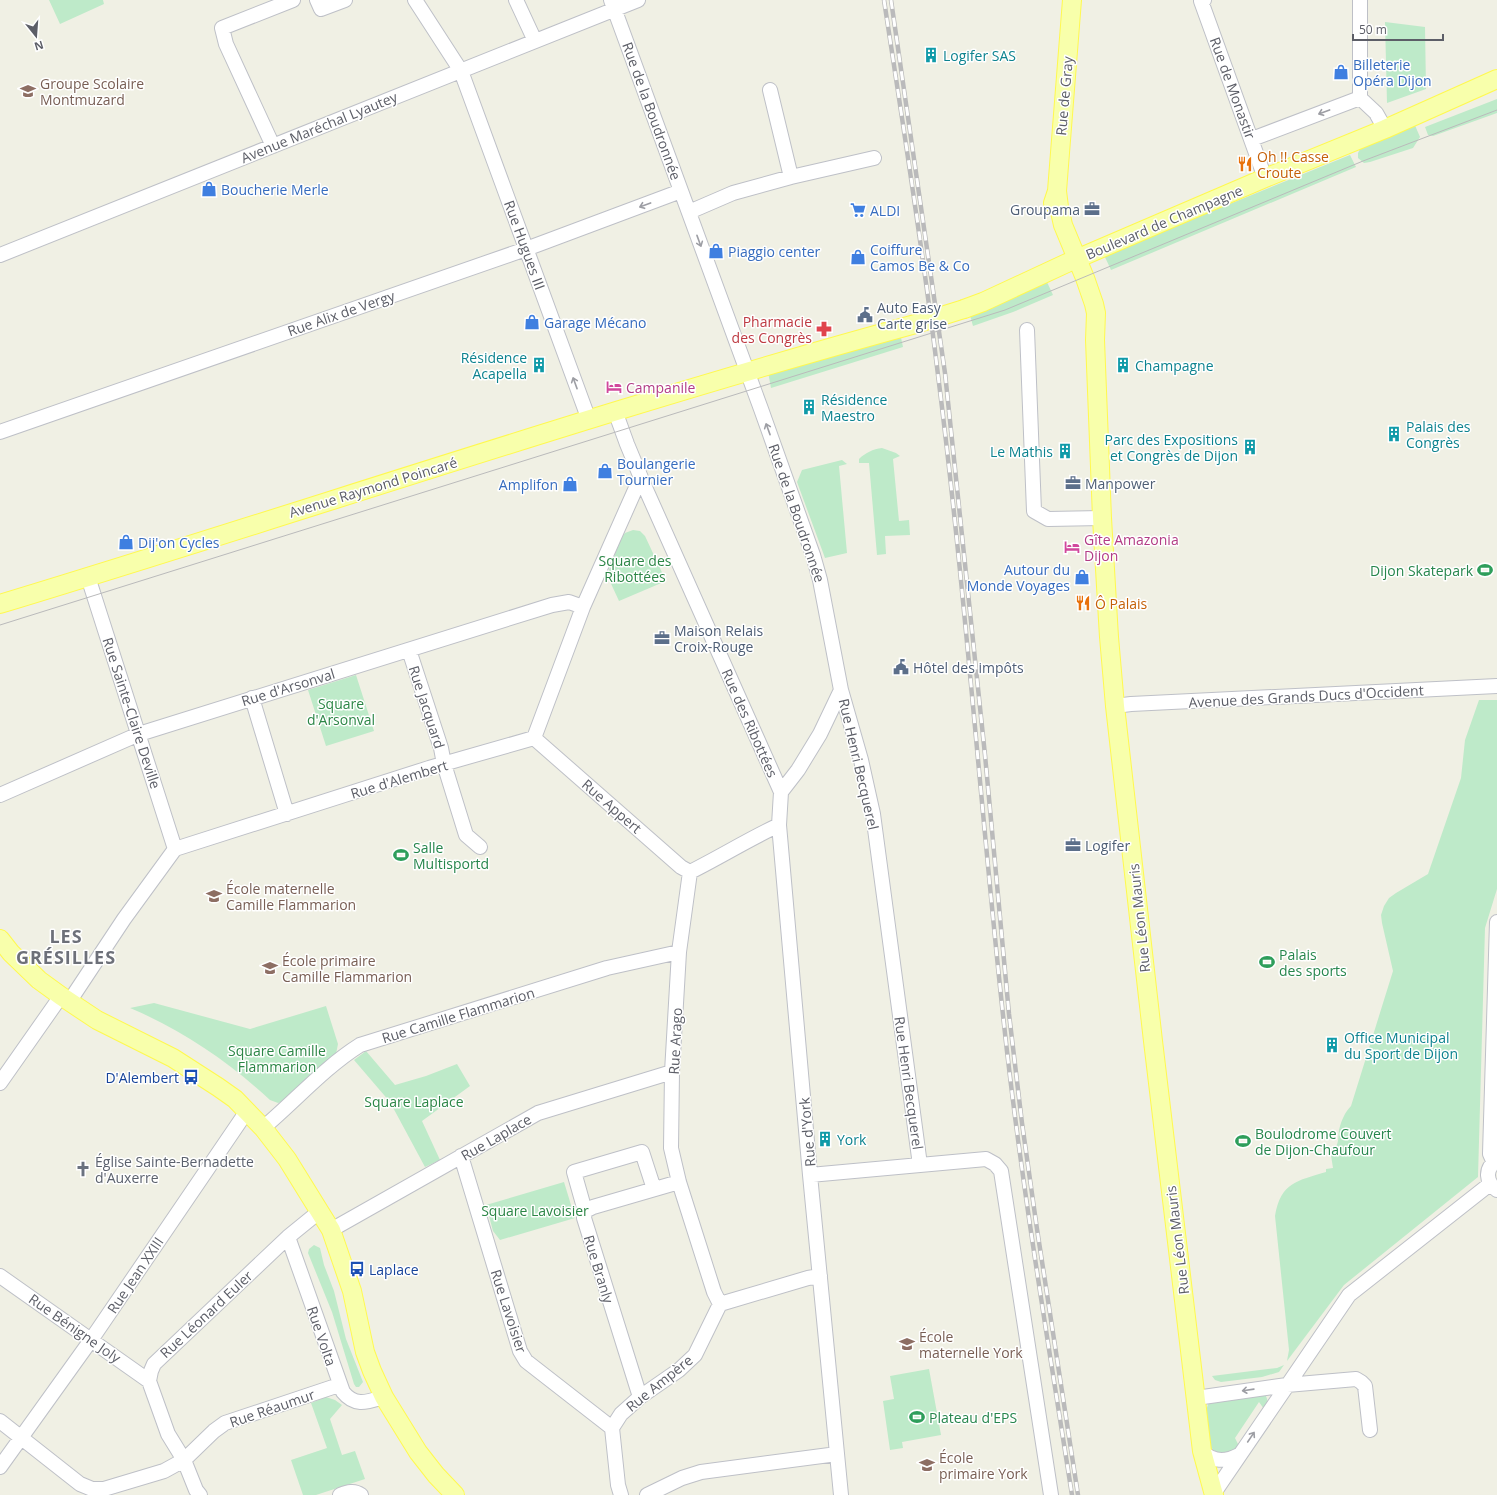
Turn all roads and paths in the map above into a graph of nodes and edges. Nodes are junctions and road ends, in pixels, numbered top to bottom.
1 (294, 0) edge
2 (317, 0) edge
3 (345, 0) edge
4 (415, 0) edge
5 (516, 0) edge
6 (638, 0) edge
7 (1072, 0) edge
8 (1204, 0) edge
9 (1360, 0) edge
10 (613, 5) edge
11 (535, 42) junction
12 (461, 70) junction
13 (1497, 79) edge
14 (770, 90) dead end
15 (1360, 98) junction
16 (1385, 129) junction
17 (1252, 139) junction
18 (273, 146) junction
19 (874, 158) dead end
20 (791, 177) junction
21 (1265, 178) junction
22 (681, 191) junction
23 (689, 212) junction
24 (526, 249) junction
25 (0, 255) edge
26 (1072, 261) junction
27 (964, 309) joint
28 (1027, 330) dead end
29 (747, 372) junction
30 (615, 411) junction
31 (589, 420) junction
32 (0, 432) edge
33 (644, 485) junction
34 (1102, 518) junction
35 (88, 577) junction
36 (0, 604) edge
37 (583, 607) junction
38 (409, 650) junction
39 (1497, 686) edge
40 (841, 690) junction
41 (252, 698) junction
42 (1115, 706) junction
43 (139, 734) junction
44 (534, 738) junction
45 (444, 764) junction
46 (781, 792) junction
47 (0, 795) edge
48 (287, 814) junction
49 (779, 825) junction
50 (480, 847) dead end
51 (175, 849) junction
52 (690, 872) junction
53 (1497, 922) edge
54 (0, 939) edge
55 (679, 952) junction
56 (65, 999) junction
57 (672, 1072) junction
58 (0, 1083) edge
59 (247, 1111) junction
60 (263, 1128) junction
61 (462, 1156) junction
62 (1496, 1162) edge
63 (920, 1165) junction
64 (810, 1175) junction
65 (680, 1182) junction
66 (1493, 1187) edge
67 (654, 1189) junction
68 (320, 1211) junction
69 (585, 1211) junction
70 (331, 1230) junction
71 (288, 1237) junction
72 (0, 1276) edge
73 (820, 1276) junction
74 (720, 1304) junction
75 (91, 1340) junction
76 (149, 1381) junction
77 (339, 1385) junction
78 (1287, 1385) junction
79 (384, 1397) junction
80 (640, 1397) junction
81 (1196, 1398) junction
82 (0, 1421) edge
83 (612, 1428) junction
84 (1370, 1430) dead end
85 (21, 1439) junction
86 (1202, 1451) junction
87 (837, 1454) junction
88 (1239, 1455) junction
89 (184, 1460) junction
90 (0, 1467) edge
91 (1214, 1494) edge
92 (200, 1495) edge
93 (340, 1495) edge
94 (361, 1495) edge
95 (455, 1495) edge
96 (621, 1495) edge
97 (647, 1495) edge
98 (841, 1495) edge
99 (1051, 1495) edge

1 - 18 street
2 - 3 street
4 - 12 street, Rue Hugues III
5 - 11 street
6 - 10 street, Avenue Maréchal Lyautey
7 - 26 main road, Rue de Gray
8 - 17 street, Rue de Monastir
9 - 15 street
10 - 11 street, Avenue Maréchal Lyautey
10 - 22 street, Rue de la Boudronnée
11 - 12 street, Avenue Maréchal Lyautey
12 - 18 street, Avenue Maréchal Lyautey
12 - 24 street, Rue Hugues III
13 - 16 main road, Boulevard de Champagne
14 - 20 street
15 - 16 street
15 -> 17 street
16 - 21 main road, Boulevard de Champagne
17 - 21 street, Rue de Monastir
18 - 25 street, Avenue Maréchal Lyautey
19 - 20 street
20 - 23 street
21 - 26 main road, Boulevard de Champagne
22 - 23 street, Rue de la Boudronnée
22 -> 24 street, Rue Alix de Vergy
23 -> 29 street, Rue de la Boudronnée
31 -> 24 street, Rue Hugues III
24 - 32 street, Rue Alix de Vergy
26 - 27 main road, Boulevard de Champagne
26 - 34 main road, Rue Léon Mauris
27 - 29 main road, Avenue Raymond Poincaré, bridge
28 - 34 street
29 - 30 main road, Avenue Raymond Poincaré
40 -> 29 street, Rue de la Boudronnée
30 - 31 main road, Avenue Raymond Poincaré
30 - 33 street, Rue des Ribottées
31 - 35 main road, Avenue Raymond Poincaré
33 - 37 street
33 - 46 street, Rue des Ribottées
34 - 42 main road, Rue Léon Mauris
35 - 36 main road, Avenue Raymond Poincaré
35 - 43 street, Rue Sainte-Claire Deville
37 - 38 street, Rue d'Arsonval
37 - 44 street
38 - 41 street, Rue d'Arsonval
38 - 45 street, Rue Jacquard
39 - 42 street, Avenue des Grands Ducs d'Occident
40 - 46 street
40 - 63 street, Rue Henri Becquerel
41 - 43 street, Rue d'Arsonval
41 - 48 street
42 - 81 main road, Rue Léon Mauris
43 - 47 street, Rue d'Arsonval
43 - 51 street, Rue Sainte-Claire Deville
44 - 45 street, Rue d'Alembert
44 - 52 street, Rue Appert
45 - 48 street, Rue d'Alembert
45 - 50 street, Rue Jacquard
46 - 49 street, Rue d'York
48 - 51 street, Rue d'Alembert
49 - 52 street
49 - 64 street, Rue d'York
51 - 56 street
52 - 55 street, Rue Arago
53 - 62 street
54 - 56 main road
55 - 57 street, Rue Arago
55 - 60 street, Rue Camille Flammarion
56 - 58 street
56 - 59 main road
57 - 61 street, Rue Laplace
57 - 65 street, Rue Arago
59 - 60 main road
59 - 75 street, Rue Jean XXIII
60 - 68 main road
61 - 70 street, Rue Laplace
61 - 83 street, Rue Lavoisier
62 - 66 street
63 - 64 street
63 - 99 street, Rue Henri Becquerel
64 - 73 street, Rue d'York
65 - 67 street
65 - 74 street, Rue Arago
66 - 78 street
67 - 69 street
67 - 69 street, Rue Branly
68 - 70 main road
68 - 71 street, Rue Léonard Euler
69 - 80 street, Rue Branly
70 - 79 main road
71 - 76 street, Rue Léonard Euler
71 - 77 street, Rue Volta
72 - 75 street, Rue Bénigne Joly
73 - 74 street
73 - 87 street, Rue d'York
74 - 80 street, Rue Ampère
75 - 76 street, Rue Bénigne Joly
75 - 85 street, Rue Jean XXIII
76 - 89 street
77 - 79 street, Rue Volta
77 - 89 street, Rue Réaumur
78 -> 81 street
78 - 84 street
88 -> 78 street
79 - 95 main road
80 - 83 street, Rue Ampère
81 - 86 main road, Rue Léon Mauris
82 - 85 street
83 - 96 street
85 - 89 street, Rue Réaumur
85 - 90 street, Rue Jean XXIII
86 - 88 street
86 - 91 main road, Rue Léon Mauris
87 - 97 street
87 - 98 street, Rue d'York
88 - 91 street
89 - 92 street
93 - 94 street

